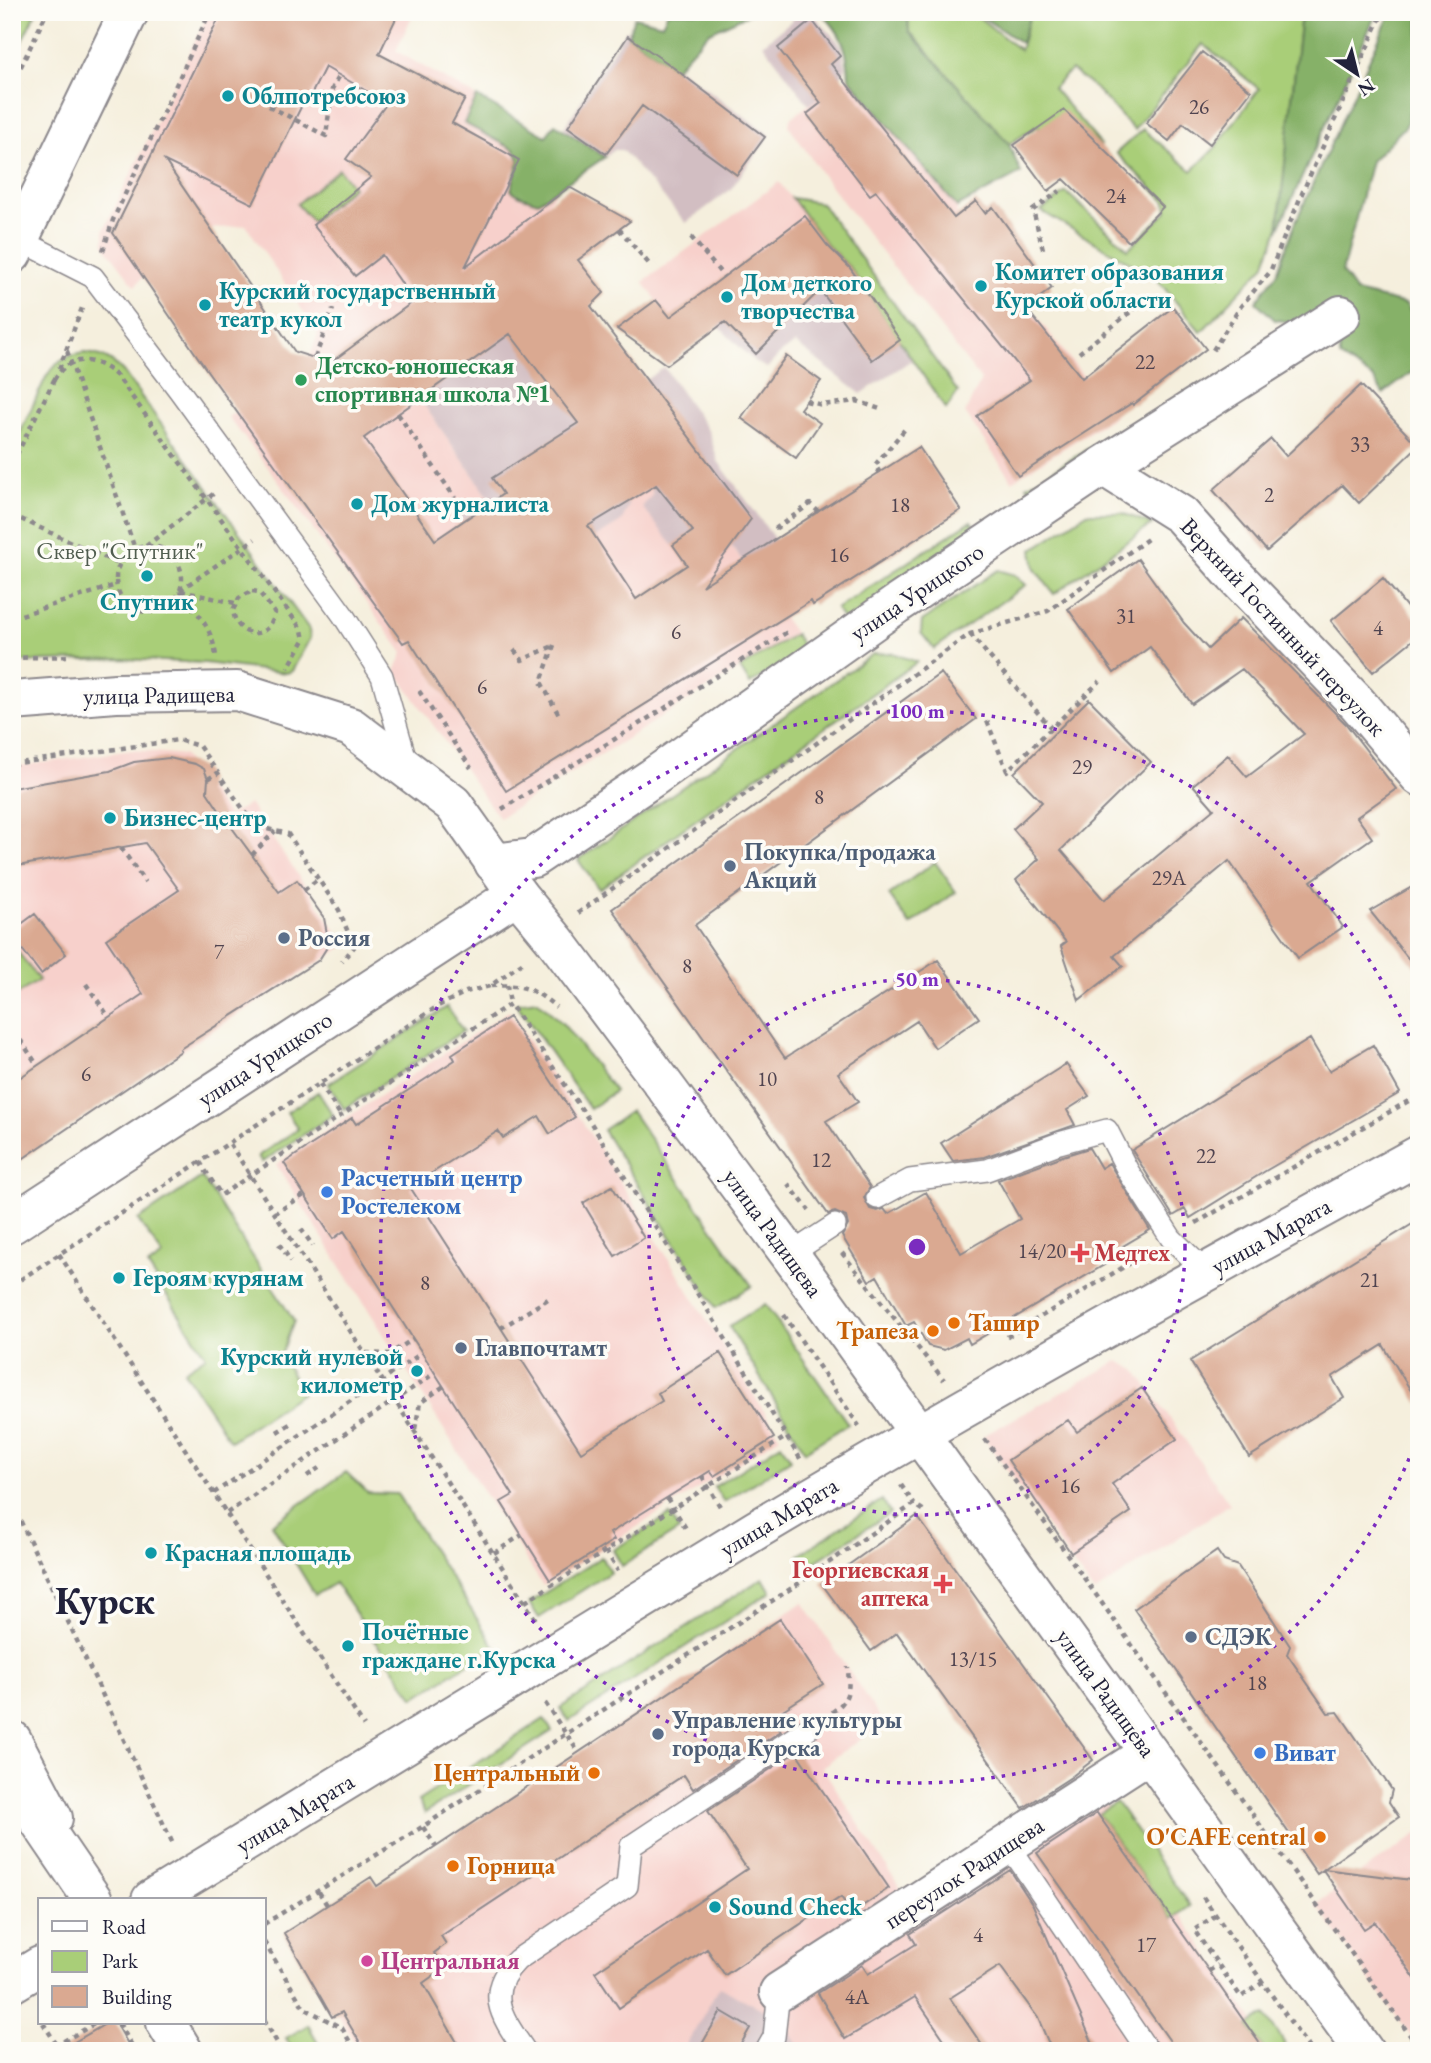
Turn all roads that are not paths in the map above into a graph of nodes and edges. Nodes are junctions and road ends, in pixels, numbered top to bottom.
1 (129, 12) edge
2 (16, 247) edge
3 (1341, 314) dead end
4 (1103, 466) junction
5 (12, 701) edge
6 (409, 771) junction
7 (1419, 776) edge
8 (494, 863) junction
9 (517, 894) junction
10 (1419, 1155) edge
11 (877, 1198) dead end
12 (12, 1224) edge
13 (835, 1225) dead end
14 (789, 1255) junction
15 (1206, 1272) junction
16 (920, 1434) junction
17 (809, 1728) road end
18 (12, 1740) edge
19 (1149, 1753) junction
20 (12, 1781) edge
21 (1008, 1844) junction
22 (94, 1898) edge
23 (94, 1898) edge
24 (154, 1898) edge
25 (38, 1967) edge
26 (12, 1983) edge
27 (779, 1992) joint
28 (167, 2024) edge
29 (183, 2051) edge
30 (525, 2051) edge
31 (766, 2051) edge
32 (1148, 2051) edge
33 (1364, 2051) edge

1 - 2 main road
2 - 6 lane
3 - 4 main road, улица Урицкого
4 - 7 main road, Верхний Гостинный переулок
4 - 8 main road, улица Урицкого
5 - 6 main road, улица Радищева
6 - 8 main road, улица Радищева
8 - 9 main road, улица Радищева
9 - 12 main road, улица Урицкого
9 - 14 main road, улица Радищева
10 - 15 main road, улица Марата
11 - 15 lane
13 - 14 lane
14 - 16 main road, улица Радищева
15 - 16 main road, улица Марата
16 - 19 main road, улица Радищева
16 - 24 main road, улица Марата
17 - 30 lane
18 - 22 main road
19 - 21 main road, переулок Радищева
19 - 33 main road, улица Радищева
20 - 23 main road
21 - 27 main road, переулок Радищева
21 - 32 lane
25 - 26 main road
27 - 31 lane
28 - 29 main road

